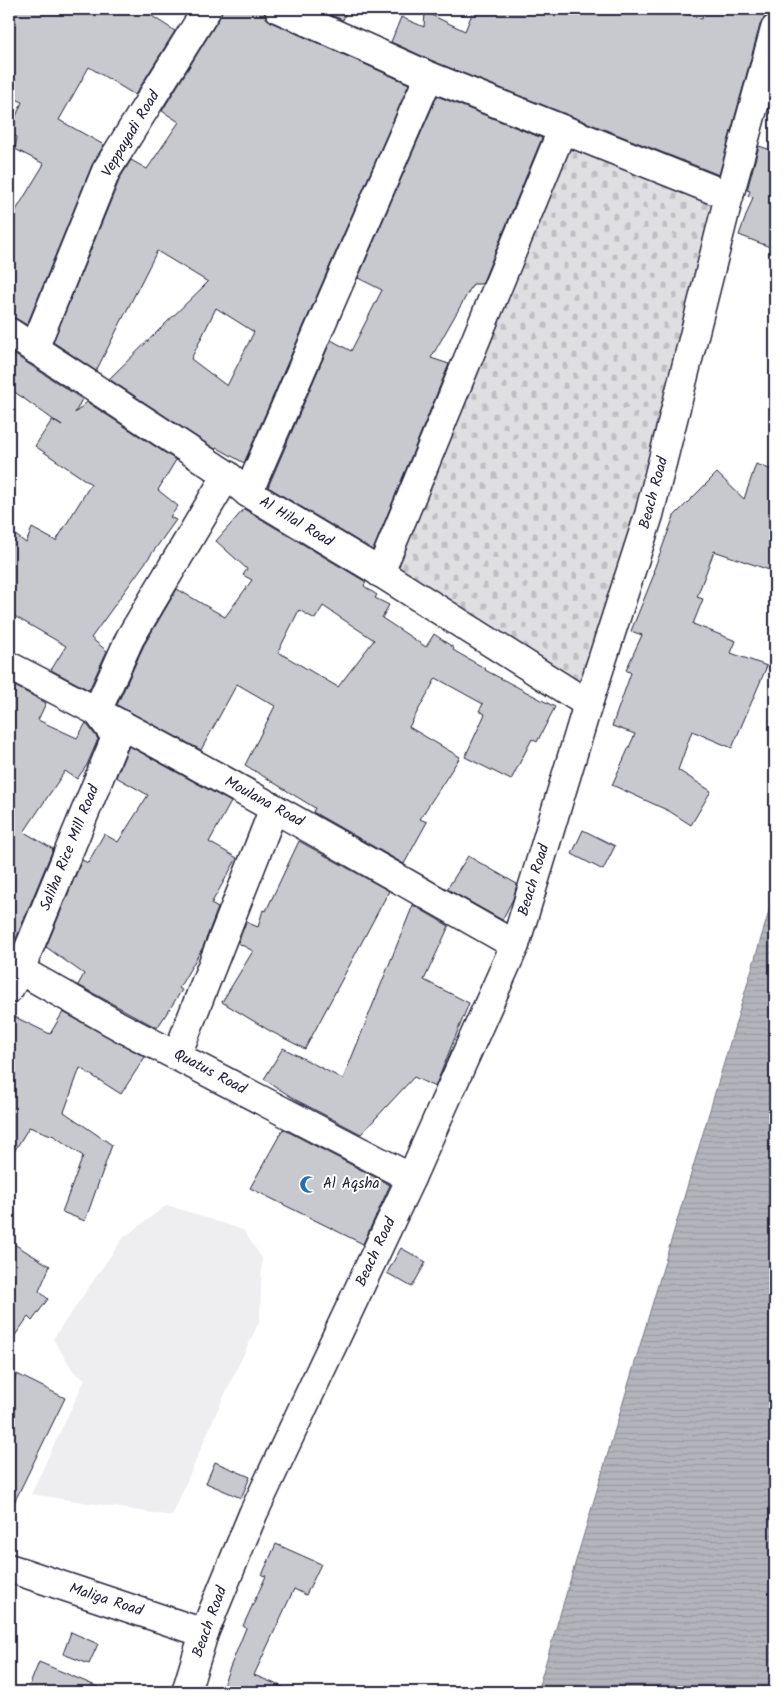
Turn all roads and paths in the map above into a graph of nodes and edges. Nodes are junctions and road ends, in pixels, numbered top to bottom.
1 (207, 9) edge
2 (279, 9) edge
3 (775, 29) edge
4 (429, 76) junction
5 (562, 130) junction
6 (729, 196) junction
7 (9, 332) edge
8 (34, 349) junction
9 (226, 475) junction
10 (248, 493) junction
11 (380, 573) junction
12 (9, 666) edge
13 (588, 704) junction
14 (97, 711) junction
15 (274, 808) junction
16 (515, 945) junction
17 (12, 975) edge
18 (177, 1055) junction
19 (411, 1178) junction
20 (9, 1568) edge
21 (204, 1633) junction
22 (186, 1692) edge

1 - 8 street, Veppayadi Road
2 - 4 street
3 - 6 street, Beach Road
4 - 5 street
4 - 10 street
5 - 6 street
5 - 11 street
6 - 13 street, Beach Road
7 - 8 street, Al Hilal Road
8 - 9 street, Al Hilal Road
9 - 10 street, Al Hilal Road
9 - 14 street
10 - 11 street, Al Hilal Road
11 - 13 street, Al Hilal Road
12 - 14 street, Moulana Road
13 - 16 street, Beach Road
14 - 15 street, Moulana Road
14 - 17 street, Saliha Rice Mill Road
15 - 16 street, Moulana Road
15 - 18 street
16 - 19 street, Beach Road
17 - 18 street, Quatus Road
18 - 19 street, Quatus Road
19 - 21 street, Beach Road
20 - 21 street, Maliga Road
21 - 22 street, Beach Road

